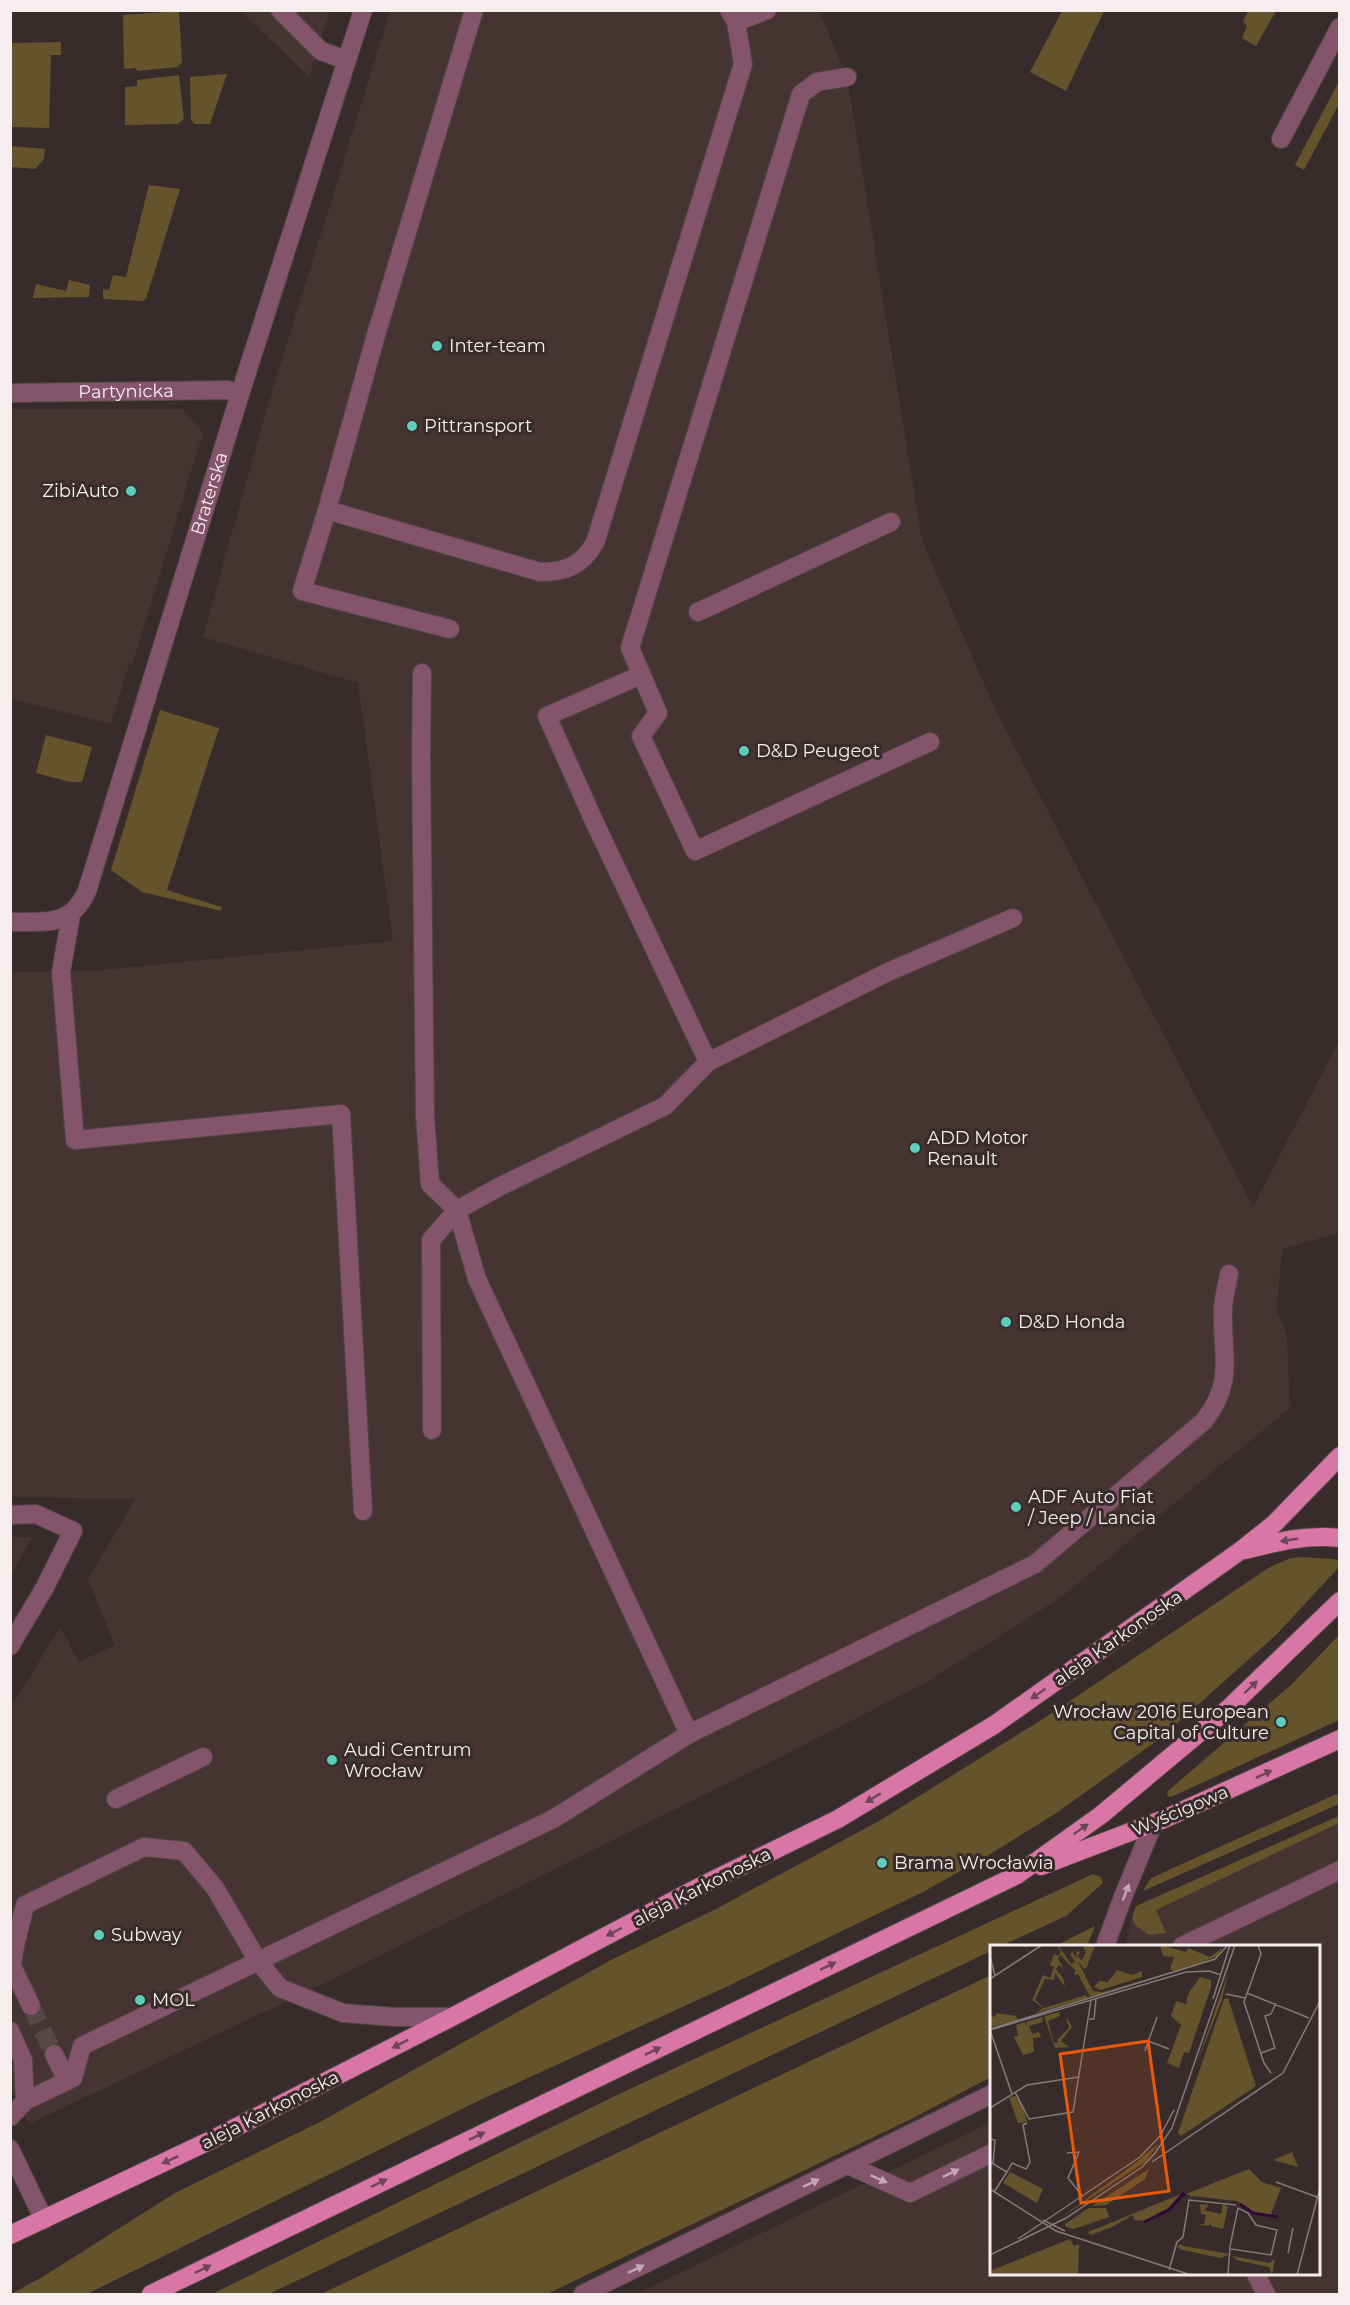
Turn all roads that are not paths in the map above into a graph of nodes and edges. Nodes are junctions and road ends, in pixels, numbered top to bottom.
1 (280, 10) edge
2 (363, 10) edge
3 (474, 10) edge
4 (767, 10) edge
5 (732, 16) edge
6 (1340, 27) edge
7 (346, 60) junction
8 (847, 77) dead end
9 (1281, 139) dead end
10 (10, 393) edge
11 (240, 394) junction
12 (327, 510) junction
13 (891, 522) dead end
14 (698, 612) dead end
15 (450, 629) dead end
16 (422, 673) dead end
17 (641, 675) junction
18 (930, 742) dead end
19 (71, 915) junction
20 (1013, 918) dead end
21 (10, 922) edge
22 (708, 1062) junction
23 (457, 1210) junction
24 (1229, 1274) dead end
25 (432, 1430) dead end
26 (1340, 1456) edge
27 (363, 1511) dead end
28 (10, 1515) edge
29 (1340, 1538) edge
30 (1240, 1551) junction
31 (1340, 1601) edge
32 (10, 1646) edge
33 (688, 1734) junction
34 (1340, 1739) edge
35 (203, 1757) dead end
36 (116, 1799) dead end
37 (1153, 1824) junction
38 (1340, 1870) edge
39 (1017, 1875) junction
40 (1107, 1945) edge
41 (1186, 1945) edge
42 (258, 1961) junction
43 (11, 1971) edge
44 (31, 2006) tunnel mouth
45 (452, 2018) junction
46 (10, 2031) edge
47 (54, 2054) tunnel mouth
48 (67, 2082) junction
49 (990, 2095) edge
50 (26, 2101) junction
51 (10, 2117) edge
52 (10, 2149) edge
53 (990, 2154) edge
54 (848, 2165) junction
55 (44, 2220) junction
56 (10, 2235) edge
57 (1256, 2275) edge
58 (151, 2295) edge
59 (583, 2295) edge
60 (1266, 2295) edge

1 - 7 street
2 - 7 street, Braterska
3 - 12 street
4 - 5 street
5 - 12 street
6 - 9 street
7 - 11 street, Braterska
8 - 17 street
10 - 11 street, Partynicka
11 - 19 street, Braterska
12 - 15 street
13 - 14 street
16 - 23 street
17 - 18 street
17 - 22 street
19 - 21 street
19 - 27 street
20 - 22 street
22 - 23 street
23 - 25 street
23 - 33 street
24 - 33 street
26 - 30 main road, aleja Karkonoska
28 - 32 street
29 -> 30 main road
30 -> 45 main road, aleja Karkonoska
39 -> 31 main road
33 - 42 street
37 -> 34 main road, Wyścigowa
35 - 36 street
37 - 39 main road, Wyścigowa
40 -> 37 street
38 - 41 street
58 -> 39 main road
42 - 43 street
42 - 45 street
42 - 48 street
43 - 44 street
45 -> 55 main road, aleja Karkonoska
46 - 50 street
47 - 48 street
48 - 50 street
49 - 54 street
50 - 51 street
52 - 55 street
54 -> 53 street
59 -> 54 street
55 - 56 main road, aleja Karkonoska
57 - 60 street

